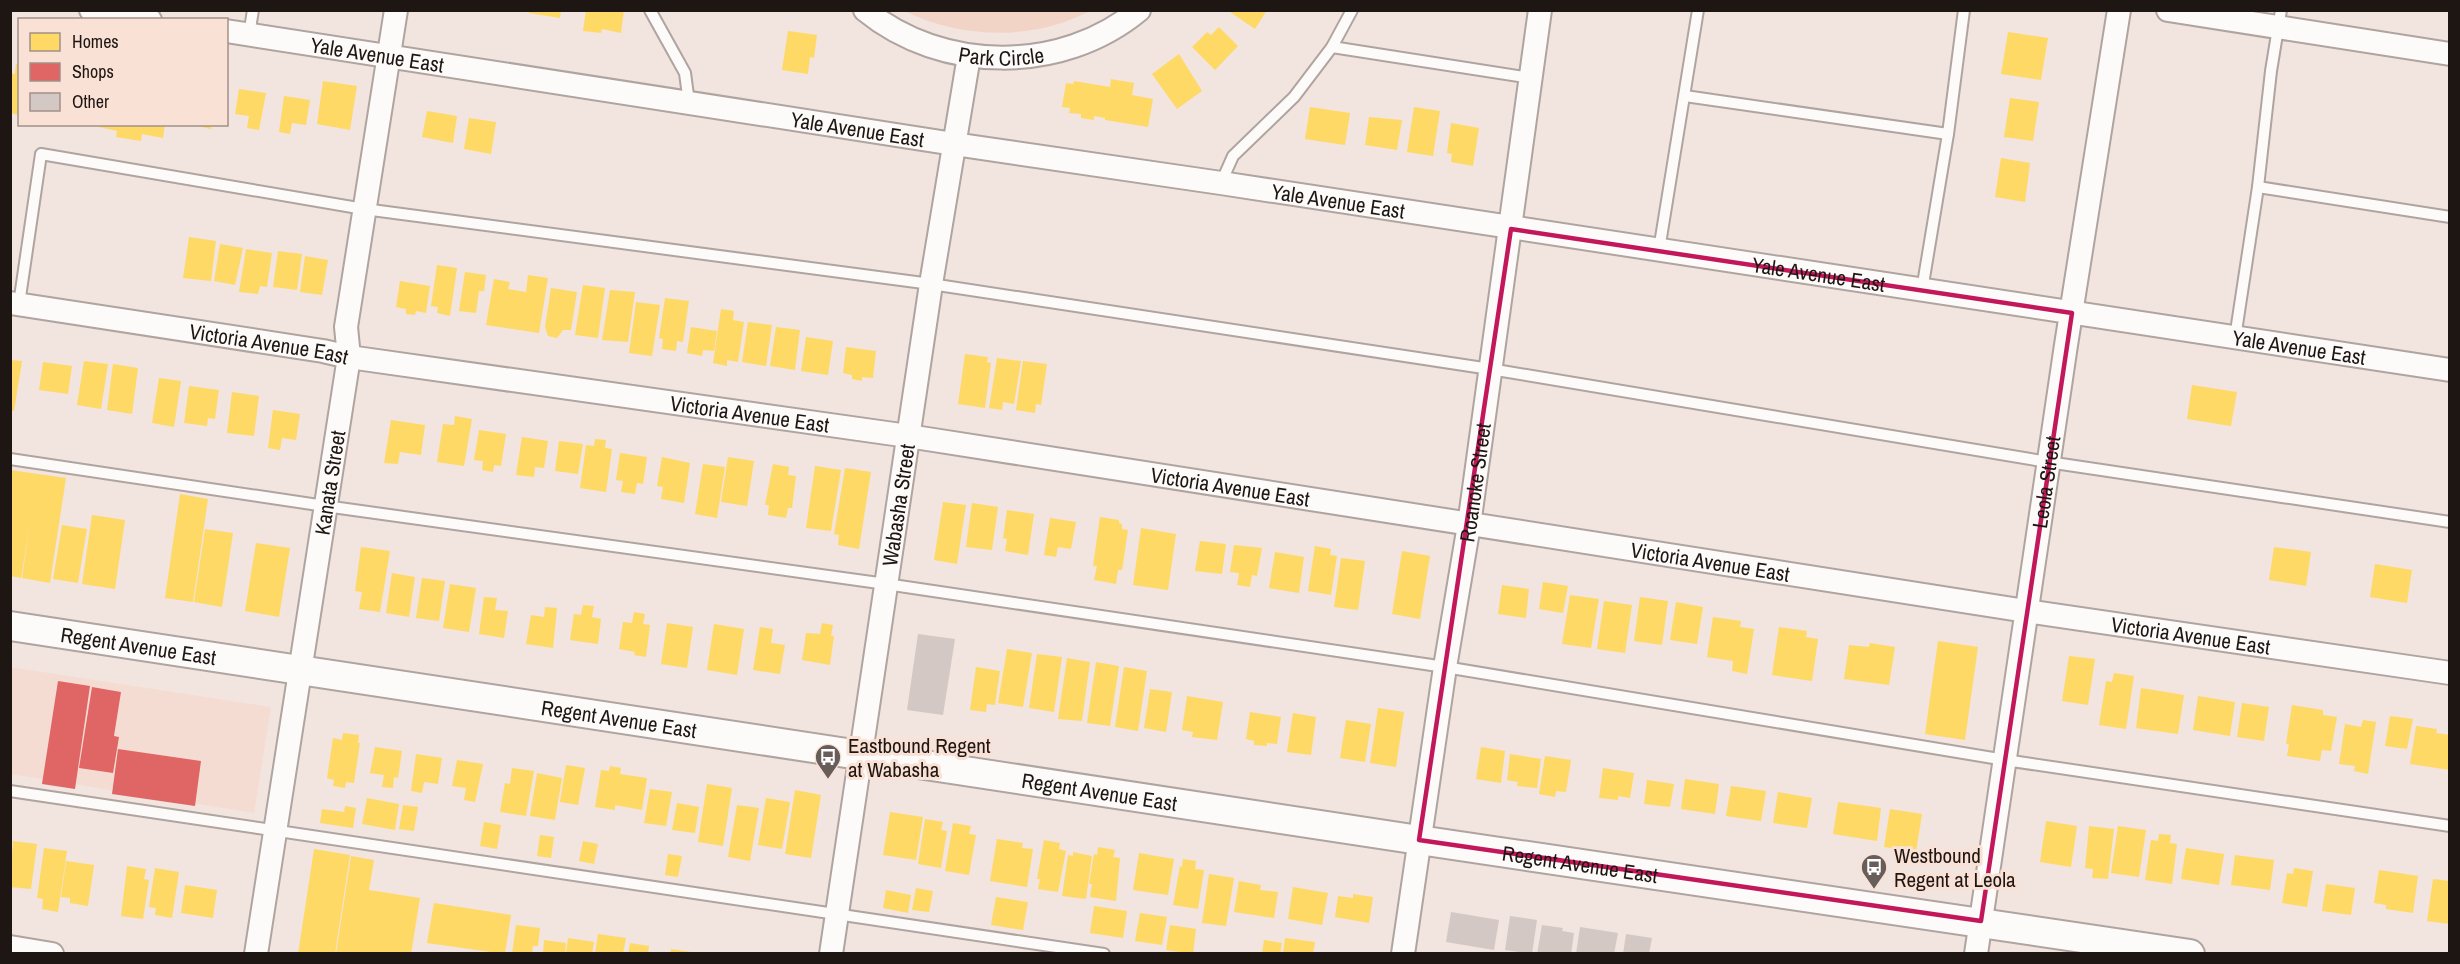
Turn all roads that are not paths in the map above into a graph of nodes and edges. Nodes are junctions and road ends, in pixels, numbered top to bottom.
1 (91, 10) edge
2 (253, 10) edge
3 (396, 10) edge
4 (650, 10) edge
5 (864, 10) edge
6 (1139, 10) edge
7 (1352, 10) edge
8 (1540, 10) edge
9 (1698, 10) edge
10 (1964, 10) edge
11 (2119, 10) edge
12 (2168, 10) edge
13 (138, 18) edge
14 (2279, 19) edge
15 (228, 31) edge
16 (249, 35) junction
17 (1332, 47) junction
18 (2450, 54) edge
19 (389, 56) junction
20 (969, 56) junction
21 (1531, 78) junction
22 (1684, 96) junction
23 (689, 103) junction
24 (1948, 134) junction
25 (954, 144) junction
26 (1221, 183) junction
27 (2258, 188) junction
28 (364, 209) junction
29 (2450, 217) edge
30 (1511, 229) junction
31 (1659, 250) junction
32 (931, 284) junction
33 (1922, 291) junction
34 (15, 304) edge
35 (2072, 313) junction
36 (2235, 338) junction
37 (349, 357) junction
38 (1490, 369) junction
39 (2450, 370) edge
40 (908, 436) junction
41 (10, 459) edge
42 (2048, 462) junction
43 (325, 506) junction
44 (2450, 522) edge
45 (1469, 525) junction
46 (886, 584) junction
47 (2026, 611) junction
48 (10, 626) edge
49 (1445, 667) junction
50 (301, 670) junction
51 (2450, 673) edge
52 (860, 754) junction
53 (2005, 760) junction
54 (10, 791) edge
55 (2450, 826) edge
56 (275, 830) junction
57 (1419, 840) junction
58 (837, 912) junction
59 (1981, 921) junction
60 (10, 947) edge
61 (52, 954) edge
62 (256, 954) edge
63 (831, 954) edge
64 (1104, 954) edge
65 (1403, 954) edge
66 (1976, 954) edge
67 (2190, 954) edge

1 - 13 street
2 - 16 lane
3 - 19 street, Kanata Street
4 - 23 lane
5 - 20 street, Park Circle
6 - 20 street, Park Circle
7 - 17 lane
8 - 21 street, Roanoke Street
9 - 22 lane
10 - 24 lane
11 - 35 street, Leola Street
12 - 14 street
14 - 18 street
14 - 27 lane
15 - 16 street, Yale Avenue East
16 - 19 street, Yale Avenue East
17 - 21 lane
17 - 26 lane
19 - 23 street, Yale Avenue East
19 - 28 street, Kanata Street
20 - 25 street, Wabasha Street
21 - 30 street, Roanoke Street
22 - 24 lane
22 - 31 lane
23 - 25 street, Yale Avenue East
24 - 33 lane
25 - 26 street, Yale Avenue East
25 - 32 street, Wabasha Street
26 - 30 street, Yale Avenue East
27 - 29 lane
27 - 36 lane
28 - 32 lane
28 - 34 lane
28 - 37 street, Kanata Street
30 - 31 street, Yale Avenue East
30 - 38 street, Roanoke Street
31 - 33 street, Yale Avenue East
32 - 38 lane
32 - 40 street, Wabasha Street
33 - 35 street, Yale Avenue East
34 - 37 street, Victoria Avenue East
35 - 36 street, Yale Avenue East
35 - 42 street, Leola Street
36 - 39 street, Yale Avenue East
37 - 40 street, Victoria Avenue East
37 - 43 street, Kanata Street
38 - 42 lane
38 - 45 street, Roanoke Street
40 - 45 street, Victoria Avenue East
40 - 46 street, Wabasha Street
41 - 43 lane
42 - 44 lane
42 - 47 street, Leola Street
43 - 46 lane
43 - 50 street, Kanata Street
45 - 47 street, Victoria Avenue East
45 - 49 street, Roanoke Street
46 - 49 lane
46 - 52 street, Wabasha Street
47 - 51 street, Victoria Avenue East
47 - 53 street, Leola Street
48 - 50 street, Regent Avenue East
49 - 53 lane
49 - 57 street, Roanoke Street
50 - 52 street, Regent Avenue East
50 - 56 street, Kanata Street
52 - 57 street, Regent Avenue East
52 - 58 street, Wabasha Street
53 - 55 lane
53 - 59 street, Leola Street
54 - 56 lane
56 - 58 lane
56 - 62 street, Kanata Street
57 - 59 street, Regent Avenue East
57 - 65 street, Roanoke Street
58 - 63 street, Wabasha Street
58 - 64 lane
59 - 66 street, Leola Street
59 - 67 street, Regent Avenue East
60 - 61 street

